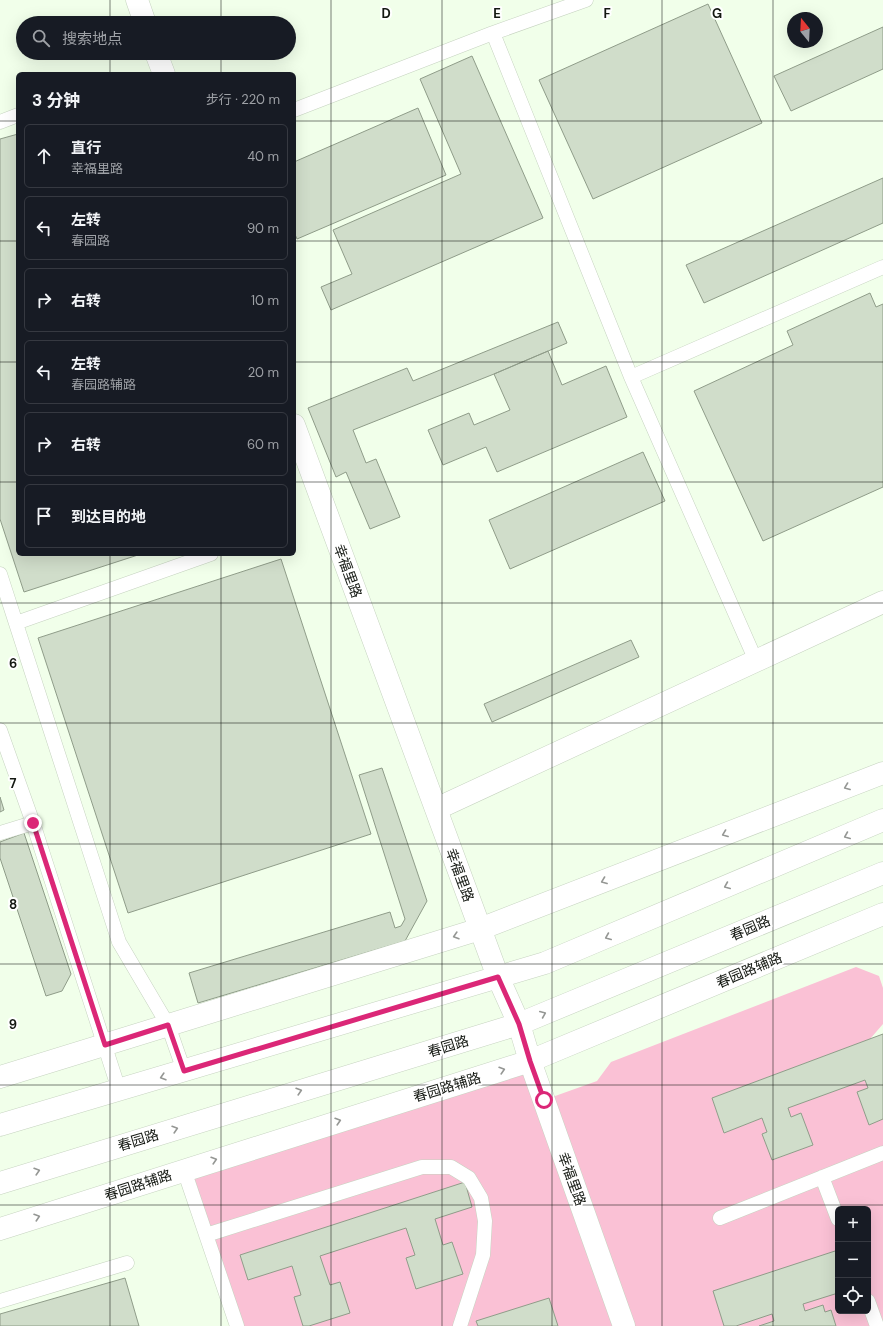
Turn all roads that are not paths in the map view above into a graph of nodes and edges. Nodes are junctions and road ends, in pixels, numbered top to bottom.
1 (137, 0) edge
2 (586, 0) edge
3 (143, 16) edge
4 (493, 33) junction
5 (159, 60) edge
6 (163, 72) edge
7 (296, 109) edge
8 (16, 116) edge
9 (0, 122) edge
10 (883, 267) edge
11 (631, 377) junction
12 (296, 430) edge
13 (205, 556) edge
14 (0, 574) edge
15 (883, 602) edge
16 (16, 623) junction
17 (756, 661) junction
18 (0, 730) edge
19 (883, 772) edge
20 (436, 809) junction
21 (883, 820) edge
22 (33, 823) junction
23 (0, 833) edge
24 (883, 873) edge
25 (883, 914) edge
26 (480, 929) junction
27 (498, 977) junction
28 (519, 1024) junction
29 (168, 1025) junction
30 (105, 1045) junction
31 (530, 1061) junction
32 (184, 1071) junction
33 (0, 1077) edge
34 (118, 1090) junction
35 (0, 1125) edge
36 (883, 1152) edge
37 (184, 1170) junction
38 (822, 1177) junction
39 (0, 1183) edge
40 (835, 1211) edge
41 (720, 1218) dead end
42 (0, 1229) edge
43 (206, 1235) junction
44 (127, 1263) dead end
45 (0, 1301) edge
46 (871, 1310) edge
47 (237, 1326) edge
48 (460, 1326) edge
49 (624, 1326) edge
50 (877, 1326) edge

1 - 3 street
2 - 4 lane
4 - 7 lane
4 - 11 lane
5 - 6 street
8 - 9 lane
10 - 11 lane
11 - 17 lane
12 - 20 street, 幸福里路
13 - 16 lane
14 - 16 lane
15 - 17 street
16 - 29 lane
17 - 20 street
18 - 22 lane
19 -> 26 street
20 - 26 street, 幸福里路
21 -> 27 street
22 - 23 lane
22 - 30 lane
28 -> 24 street, 春园路
25 - 31 street, 春园路辅路
26 - 27 street, 幸福里路
26 -> 29 street
27 - 28 street, 幸福里路
27 - 32 street
28 - 31 street, 幸福里路
39 -> 28 street, 春园路
29 - 30 street
29 - 32 lane
30 - 33 street
30 - 34 lane
37 -> 31 street, 春园路辅路
31 - 49 street, 幸福里路
32 -> 34 street
34 - 35 street
36 - 38 lane
42 -> 37 street, 春园路辅路
37 - 43 lane
38 - 40 lane
38 - 41 lane
43 - 47 lane
43 - 48 lane
44 - 45 lane
46 - 50 lane

